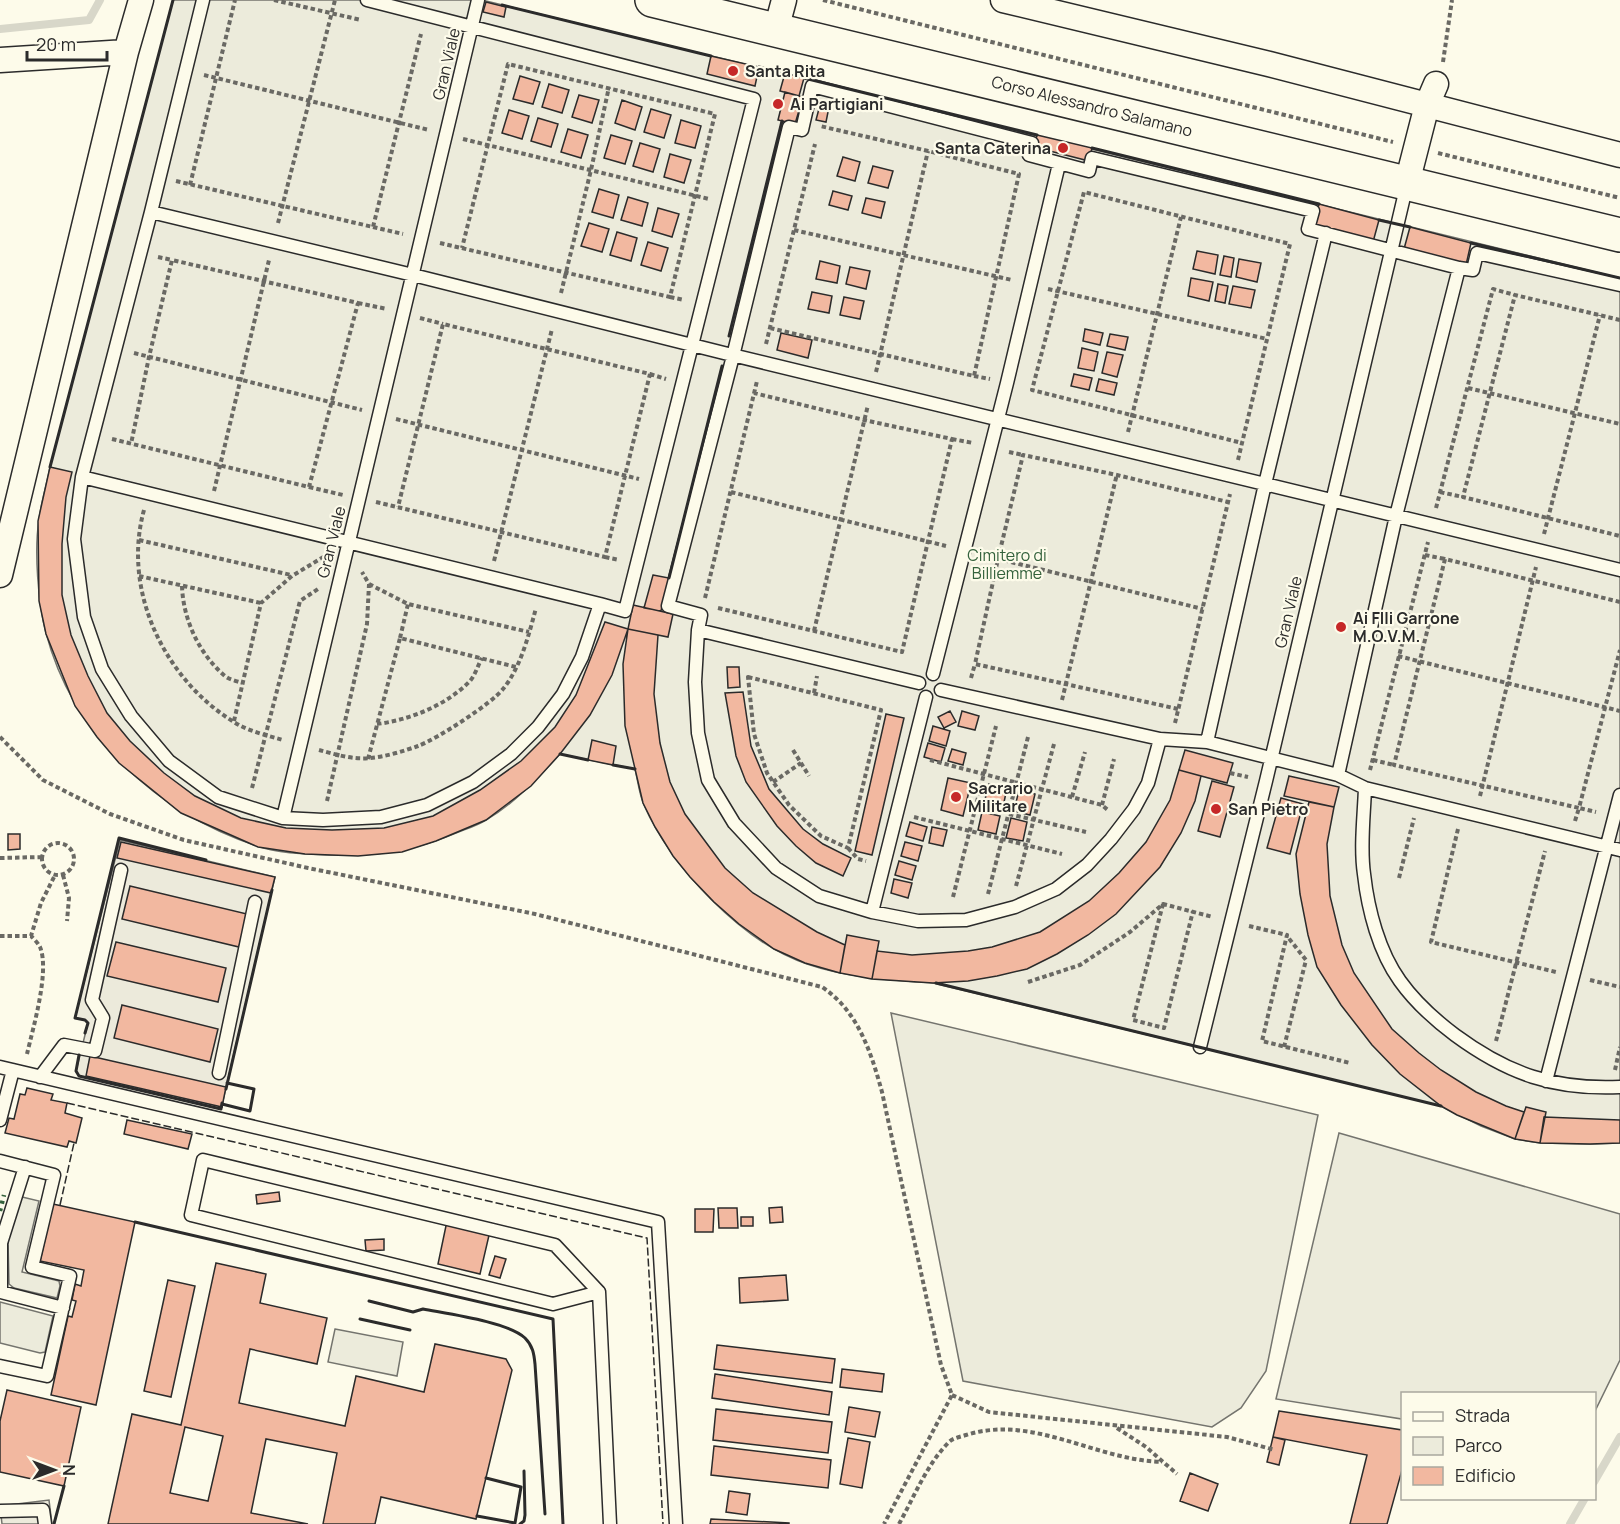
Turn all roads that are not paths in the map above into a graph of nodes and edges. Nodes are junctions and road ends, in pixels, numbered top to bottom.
1 (141, 0) edge
2 (203, 0) edge
3 (367, 0) edge
4 (478, 0) edge
5 (652, 0) edge
6 (1004, 0) edge
7 (780, 15) edge
8 (472, 26) junction
9 (126, 52) junction
10 (0, 60) edge
11 (1431, 95) junction
12 (1620, 155) edge
13 (1059, 164) junction
14 (1407, 183) junction
15 (151, 212) junction
16 (1326, 233) junction
17 (1620, 235) edge
18 (1391, 249) junction
19 (1459, 268) junction
20 (413, 274) junction
21 (1620, 285) edge
22 (693, 346) junction
23 (729, 355) junction
24 (997, 419) junction
25 (82, 477) junction
26 (1265, 484) junction
27 (1331, 500) junction
28 (1396, 516) junction
29 (347, 543) junction
30 (1620, 570) edge
31 (0, 575) edge
32 (600, 604) junction
33 (698, 630) junction
34 (933, 674) junction
35 (919, 683) junction
36 (941, 690) junction
37 (926, 697) junction
38 (1166, 739) junction
39 (1207, 742) junction
40 (1272, 758) junction
41 (1338, 775) junction
42 (1365, 788) junction
43 (1620, 795) edge
44 (283, 818) junction
45 (1614, 848) edge
46 (121, 870) dead end
47 (255, 902) dead end
48 (872, 912) junction
49 (1200, 1047) dead end
50 (0, 1067) edge
51 (19, 1071) junction
52 (219, 1073) dead end
53 (40, 1077) junction
54 (1546, 1082) junction
55 (1620, 1087) edge
56 (0, 1120) edge
57 (0, 1161) edge
58 (25, 1167) junction
59 (600, 1292) junction
60 (63, 1308) junction
61 (0, 1366) edge
62 (0, 1511) edge
63 (45, 1524) edge
64 (610, 1524) edge
65 (676, 1524) edge

1 - 9 street
2 - 15 lane
3 - 8 lane
4 - 8 lane, Gran Viale
5 - 7 street, Corso Alessandro Salamano
6 - 11 street
7 - 14 street, Corso Alessandro Salamano
8 - 20 lane, Gran Viale
8 - 22 lane
9 - 10 street
9 - 31 street
11 - 12 street
11 - 14 street
13 - 16 lane
13 - 23 lane
13 - 24 lane
14 - 17 street, Corso Alessandro Salamano
14 - 18 lane, Gran Viale
15 - 20 lane
15 - 25 lane
16 - 18 lane
16 - 26 lane
18 - 19 lane
18 - 27 lane, Gran Viale
19 - 21 lane
19 - 28 lane
20 - 22 lane
20 - 29 lane, Gran Viale
22 - 23 lane
22 - 32 lane
23 - 24 lane
23 - 33 lane
24 - 26 lane
24 - 34 lane
25 - 29 lane
25 - 44 lane
26 - 27 lane
26 - 39 lane
27 - 28 lane
27 - 40 lane, Gran Viale
28 - 30 lane
28 - 41 lane
29 - 32 lane
29 - 44 lane, Gran Viale
32 - 44 lane
33 - 35 lane
33 - 48 lane
34 - 35 lane
34 - 36 lane
35 - 37 lane
36 - 37 lane
36 - 38 lane
37 - 48 lane
38 - 39 lane
38 - 48 lane
39 - 40 lane
40 - 41 lane
40 - 49 lane, Gran Viale
41 - 42 lane
42 - 45 lane
42 - 54 lane
43 - 45 lane
45 - 54 lane
46 - 53 lane
47 - 52 lane
50 - 51 lane
51 - 53 lane
51 - 56 lane
53 - 65 lane
54 - 55 lane
57 - 58 lane
58 - 60 lane
58 - 60 lane
59 - 59 lane
59 - 64 lane
60 - 61 lane
62 - 63 lane

